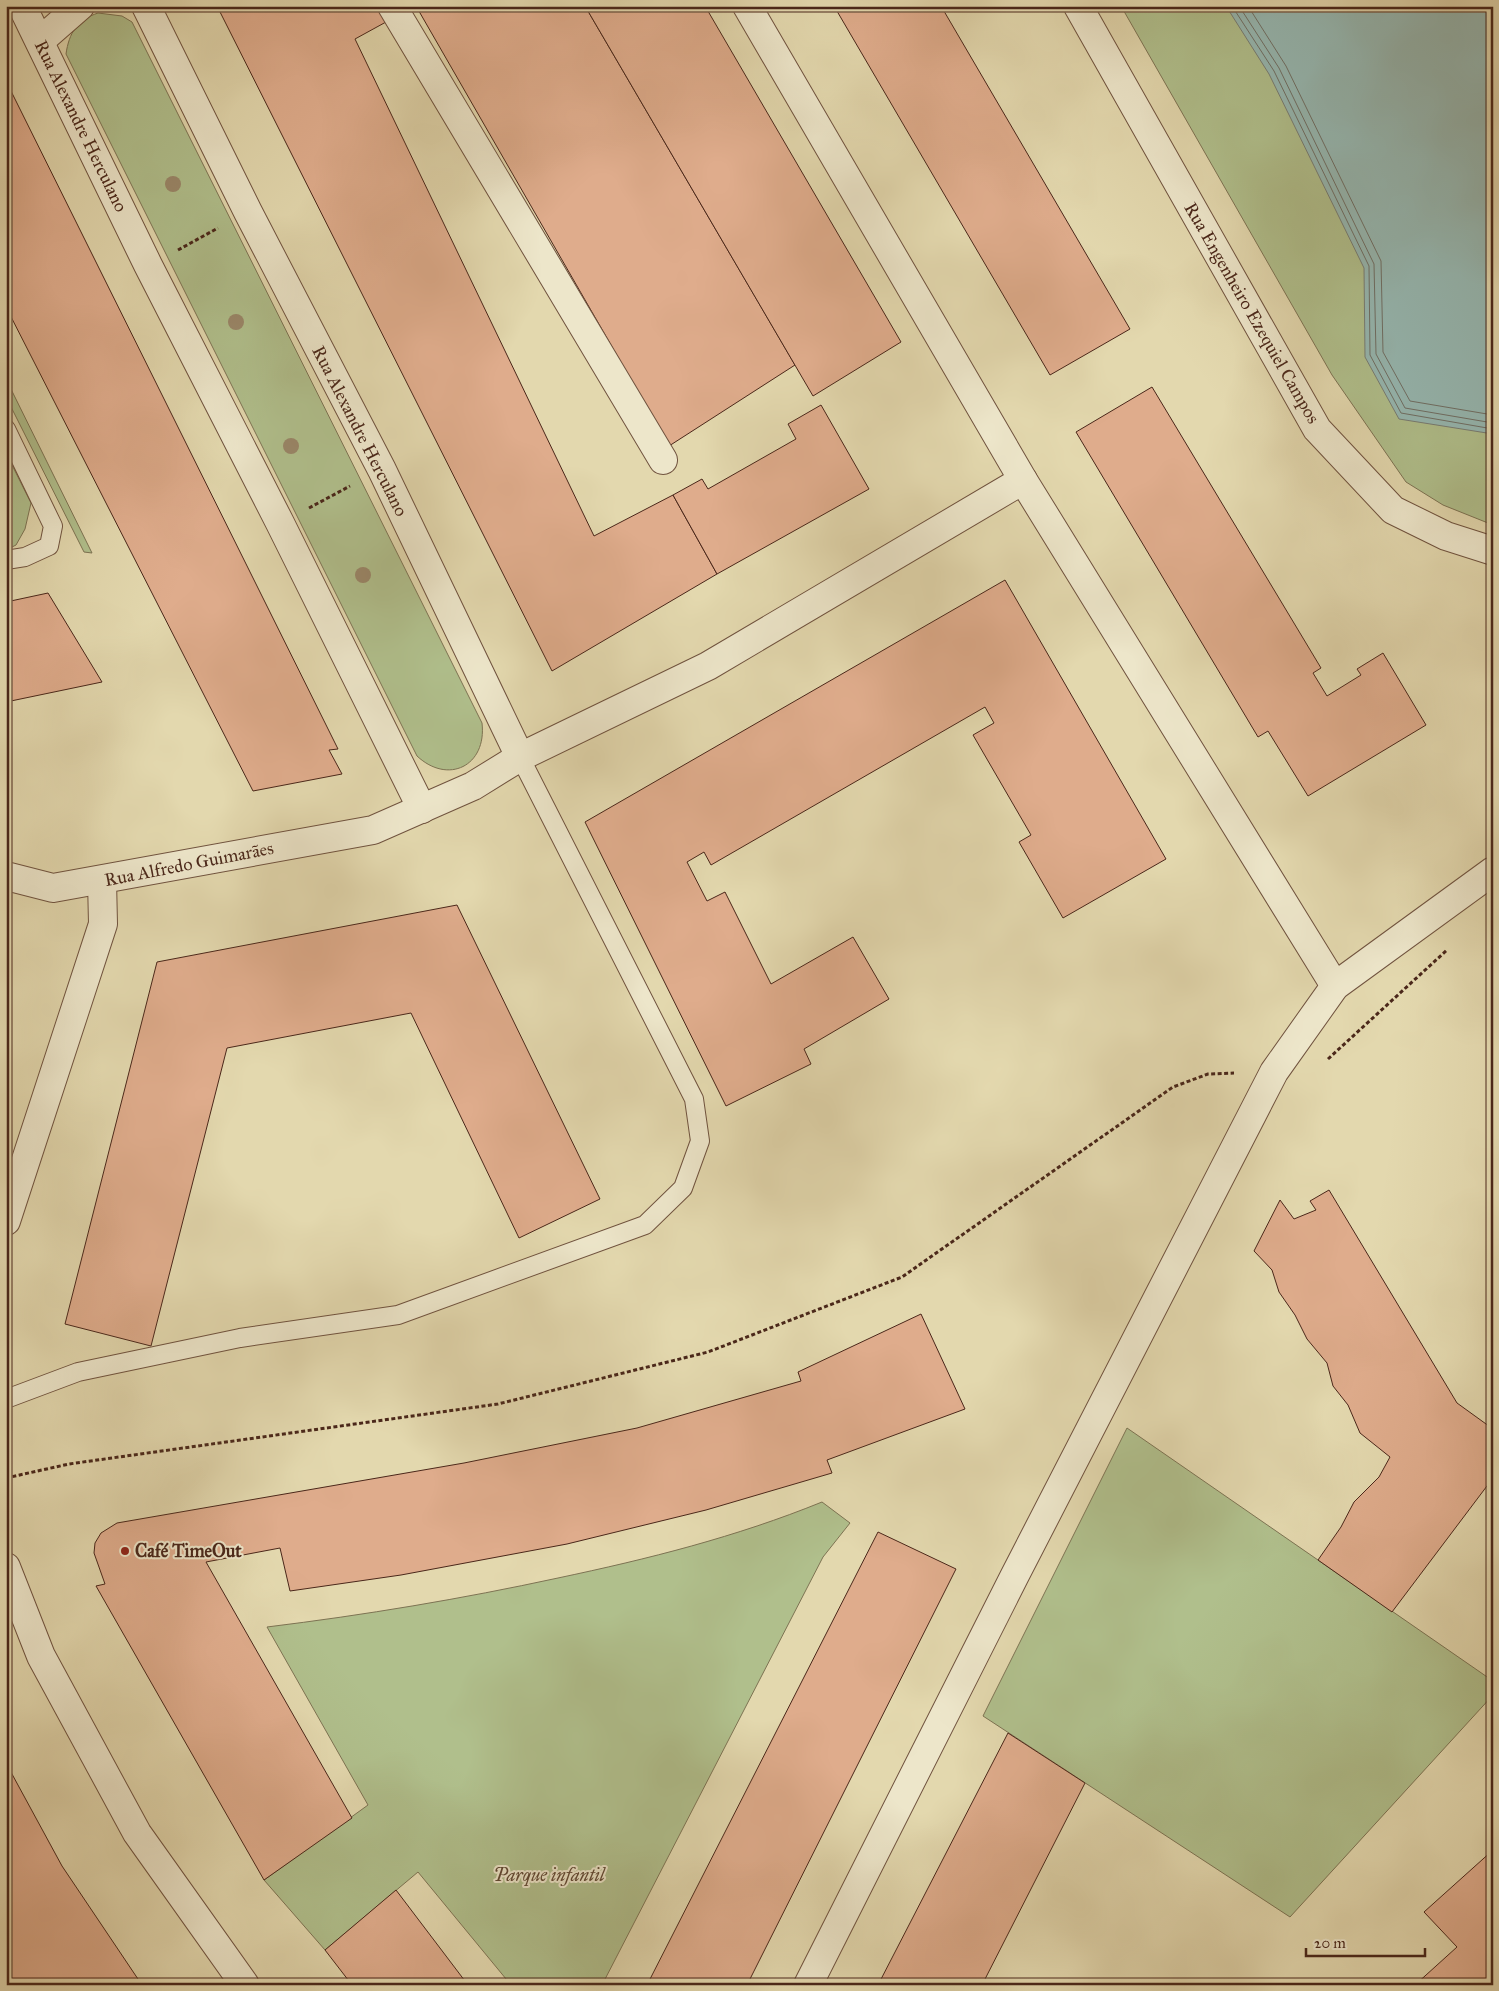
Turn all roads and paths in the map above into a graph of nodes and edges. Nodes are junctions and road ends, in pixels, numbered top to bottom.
1 (22, 6) edge
2 (80, 6) edge
3 (146, 6) edge
4 (392, 6) edge
5 (747, 6) edge
6 (1078, 6) edge
7 (40, 41) junction
8 (248, 212) junction
9 (148, 265) junction
10 (6, 429) edge
11 (663, 460) dead end
12 (382, 470) junction
13 (1023, 480) junction
14 (280, 523) junction
15 (1493, 552) edge
16 (6, 560) edge
17 (520, 757) junction
18 (422, 809) junction
19 (1493, 871) edge
20 (6, 876) edge
21 (102, 880) junction
22 (1452, 946) dead end
23 (1334, 986) junction
24 (1274, 1072) junction
25 (6, 1222) edge
26 (6, 1399) edge
27 (6, 1478) edge
28 (6, 1567) edge
29 (245, 1985) edge
30 (808, 1985) edge

1 - 7 street, Rua Alexandre Herculano
2 - 7 street
3 - 8 street, Rua Alexandre Herculano
4 - 11 street
5 - 13 street
6 - 15 street, Rua Engenheiro Ezequiel Campos
7 - 9 street, Rua Alexandre Herculano
8 - 9 path
8 - 12 street, Rua Alexandre Herculano
9 - 14 street, Rua Alexandre Herculano
10 - 16 lane
12 - 14 path
12 - 17 street, Rua Alexandre Herculano
13 - 17 street
13 - 23 street
14 - 18 street, Rua Alexandre Herculano
17 - 18 street
17 - 26 lane
18 - 21 street, Rua Alfredo Guimarães
19 - 23 street
20 - 21 street, Rua Alfredo Guimarães
21 - 25 street
22 - 24 path
23 - 24 street
24 - 27 path
24 - 30 street
28 - 29 street

